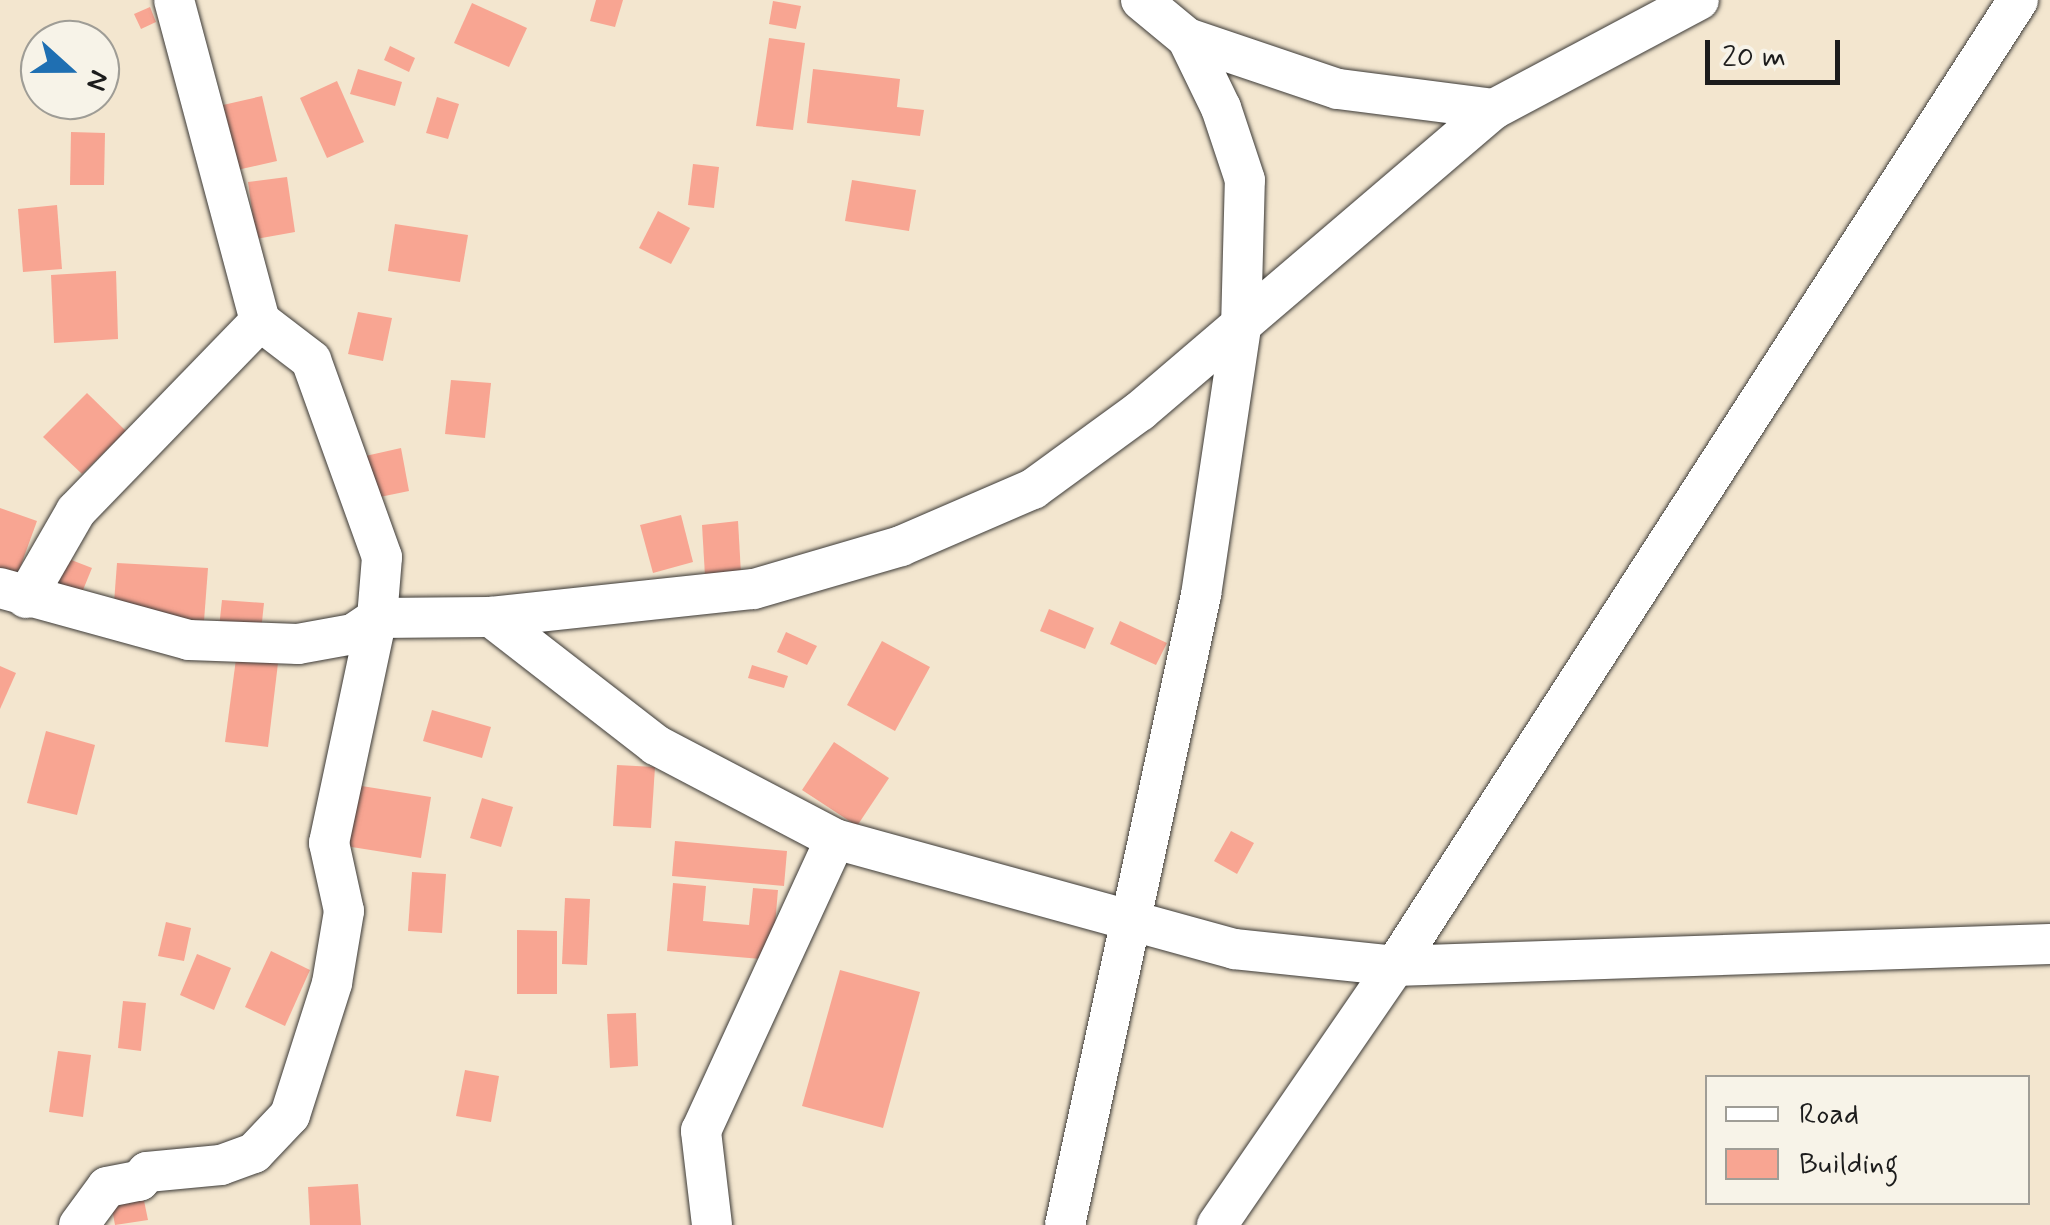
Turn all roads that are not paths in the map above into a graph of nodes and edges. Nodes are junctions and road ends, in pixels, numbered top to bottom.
1 (174, 0) edge
2 (1141, 0) edge
3 (1699, 0) edge
4 (2018, 0) edge
5 (1187, 38) junction
6 (1494, 109) junction
7 (260, 321) junction
8 (1241, 328) junction
9 (13, 593) edge
10 (492, 617) junction
11 (376, 618) junction
12 (835, 839) junction
13 (1133, 923) junction
14 (2050, 944) edge
15 (1395, 966) junction
16 (78, 1225) edge
17 (712, 1225) edge
18 (1065, 1225) edge
19 (1217, 1225) edge

1 - 7 street
2 - 5 street
3 - 6 street
4 - 15 street
5 - 6 street
5 - 8 street
6 - 8 street
7 - 9 street
7 - 11 street
8 - 10 street
8 - 13 street
9 - 11 street
10 - 11 street
10 - 12 street
11 - 16 street
12 - 13 street
12 - 17 street
13 - 15 street
13 - 18 street
14 - 15 street
15 - 19 street

